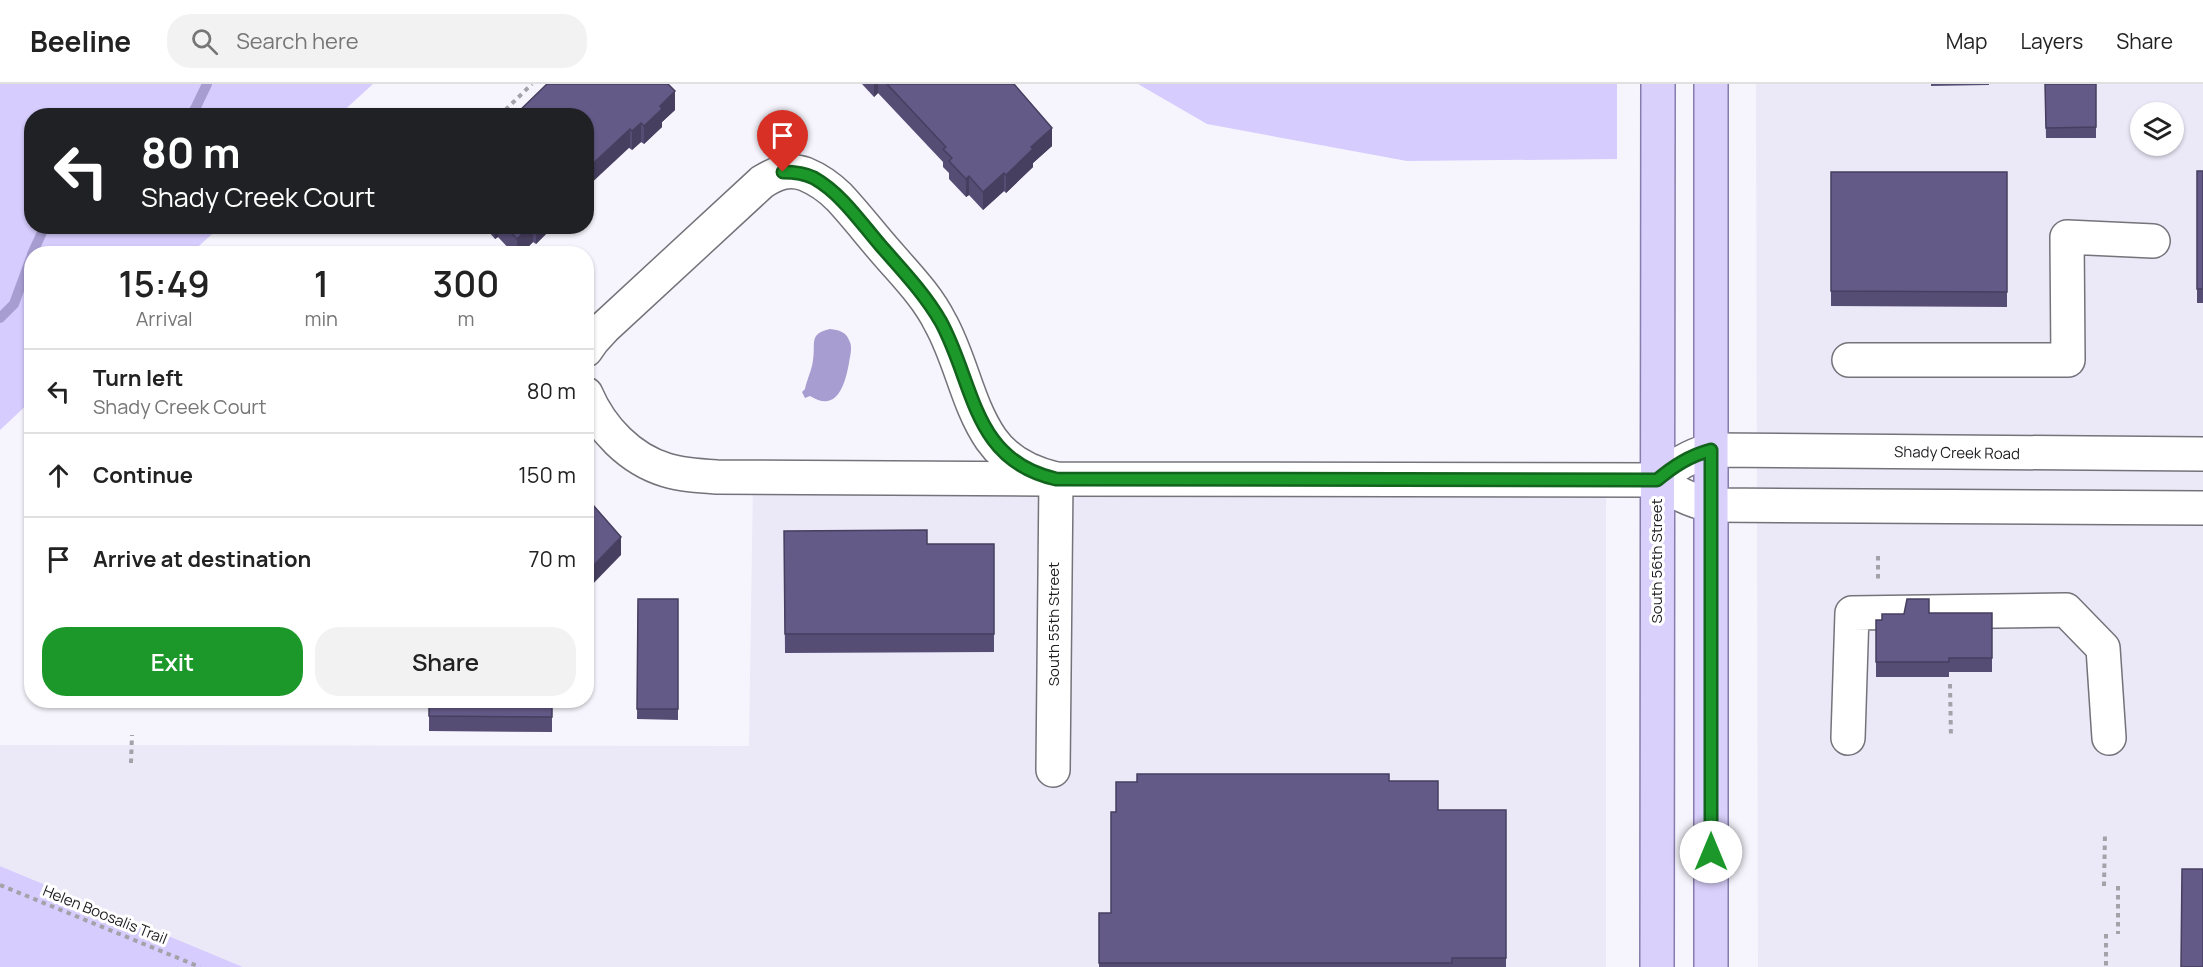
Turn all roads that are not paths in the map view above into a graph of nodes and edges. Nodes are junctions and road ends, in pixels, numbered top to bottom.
1 (1658, 84) edge
2 (1711, 84) edge
3 (2153, 241) dead end
4 (594, 338) edge
5 (1849, 360) dead end
6 (594, 408) edge
7 (1711, 450) junction
8 (2203, 454) edge
9 (1056, 479) junction
10 (1657, 480) junction
11 (1711, 505) junction
12 (2203, 508) edge
13 (1848, 738) dead end
14 (2109, 738) dead end
15 (1053, 770) dead end
16 (1657, 967) edge
17 (1711, 967) edge

1 - 10 main road, South 56th Street
2 - 7 main road
3 - 5 street
4 - 9 street
6 - 9 street
7 - 8 street, Shady Creek Road
7 - 10 street
7 - 11 main road
9 - 10 street
9 - 15 street, South 55th Street
10 - 11 street
10 - 16 main road, South 56th Street
11 - 12 street
11 - 17 main road
13 - 14 street

